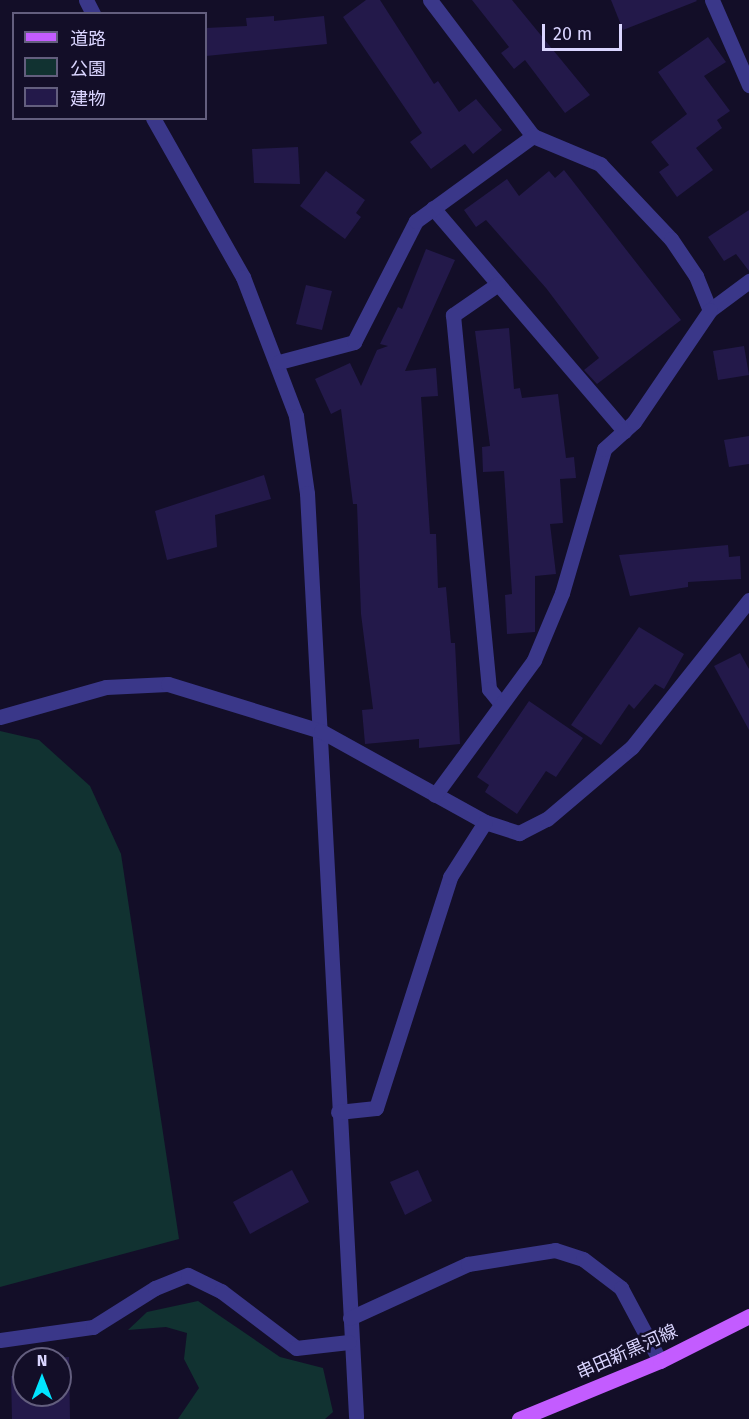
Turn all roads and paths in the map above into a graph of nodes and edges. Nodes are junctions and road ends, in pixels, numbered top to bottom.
1 (430, 0) edge
2 (712, 0) edge
3 (749, 85) edge
4 (154, 120) edge
5 (533, 136) junction
6 (433, 208) junction
7 (749, 281) edge
8 (498, 284) junction
9 (710, 310) junction
10 (279, 362) junction
11 (624, 431) junction
12 (749, 600) edge
13 (501, 704) junction
14 (0, 717) edge
15 (321, 731) junction
16 (435, 795) junction
17 (485, 822) junction
18 (338, 1112) junction
19 (749, 1316) edge
20 (350, 1318) junction
21 (0, 1340) edge
22 (350, 1342) junction
23 (660, 1361) junction
24 (356, 1418) dead end
25 (519, 1419) edge

1 - 5 street
2 - 3 street
4 - 10 street
5 - 6 street
5 - 9 street
6 - 8 street
6 - 10 street
7 - 9 street
8 - 11 street
8 - 13 street
9 - 11 street
10 - 15 street
11 - 13 street
12 - 17 street
13 - 16 street
14 - 15 street
15 - 16 street
15 - 18 street
16 - 17 street
17 - 18 street
18 - 20 street
19 - 23 main road, 串田新黒河線
20 - 22 street
20 - 23 street
21 - 22 street
22 - 24 street
23 - 25 main road, 串田新黒河線

